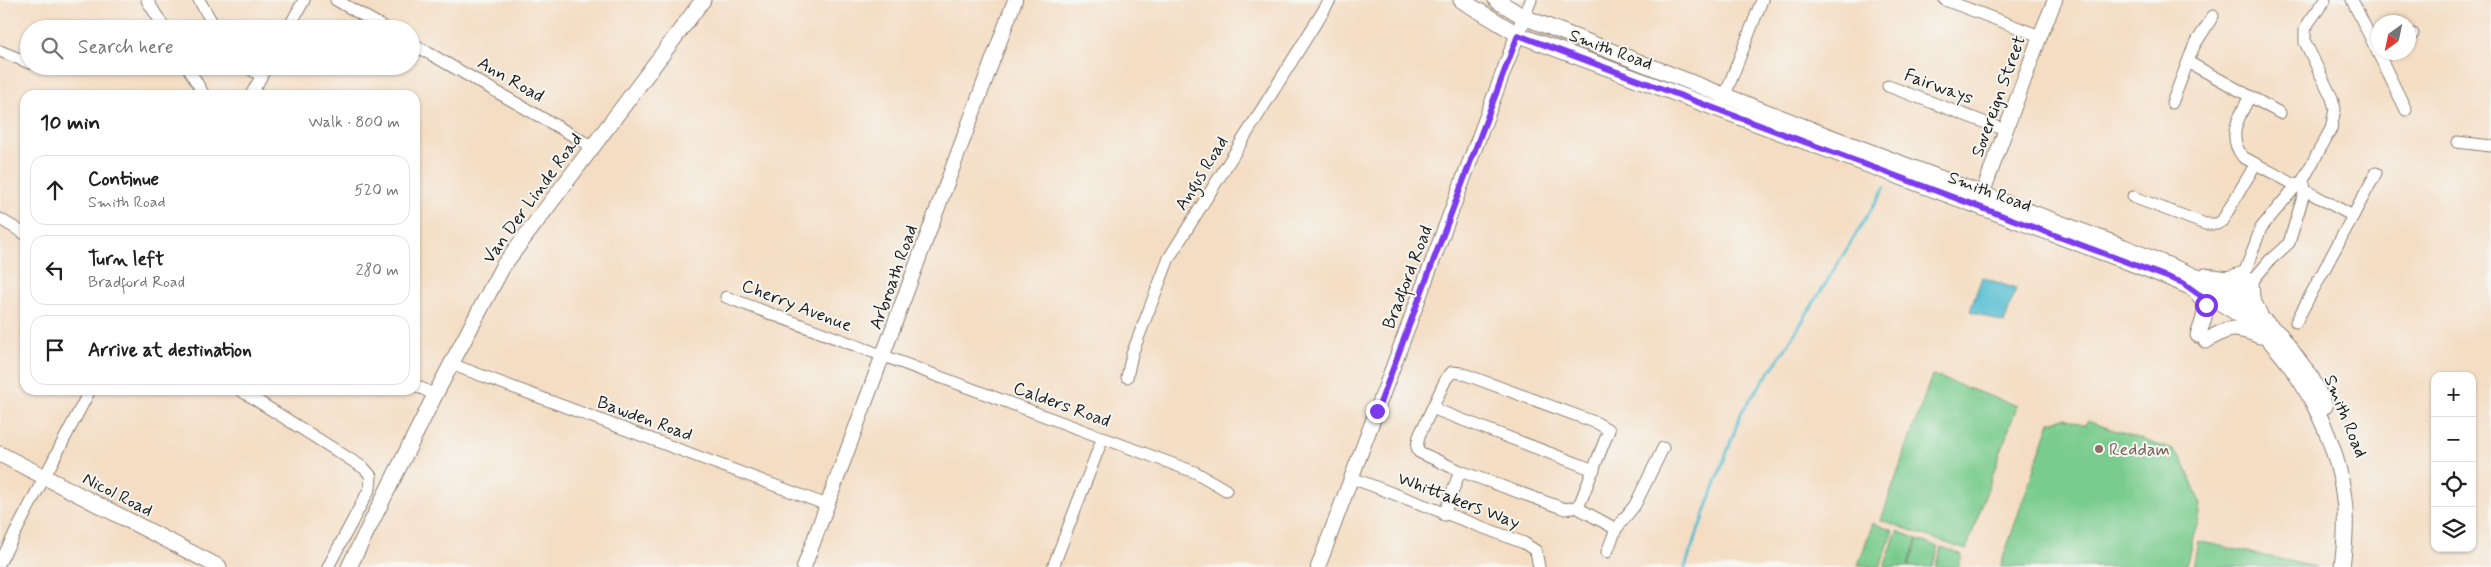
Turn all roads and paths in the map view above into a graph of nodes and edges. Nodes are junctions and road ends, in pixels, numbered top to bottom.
1 (147, 0) edge
2 (199, 0) edge
3 (304, 0) edge
4 (336, 0) edge
5 (702, 0) edge
6 (1015, 0) edge
7 (1330, 0) edge
8 (1461, 0) edge
9 (1496, 0) edge
10 (1531, 0) edge
11 (1762, 0) edge
12 (1945, 0) edge
13 (2055, 0) edge
14 (2324, 0) edge
15 (2352, 0) edge
16 (2213, 16) dead end
17 (1524, 17) junction
18 (159, 20) edge
19 (211, 20) edge
20 (293, 20) edge
21 (370, 20) edge
22 (2371, 30) edge
23 (1518, 35) junction
24 (2040, 36) junction
25 (420, 48) edge
26 (0, 50) edge
27 (20, 59) edge
28 (2385, 60) edge
29 (2188, 62) junction
30 (192, 75) edge
31 (262, 75) edge
32 (1888, 86) dead end
33 (201, 90) edge
34 (254, 90) edge
35 (1725, 94) junction
36 (2250, 96) junction
37 (2172, 103) dead end
38 (1719, 109) junction
39 (2406, 110) dead end
40 (2280, 112) dead end
41 (2005, 130) junction
42 (2457, 142) dead end
43 (2491, 146) edge
44 (593, 147) junction
45 (2255, 164) junction
46 (2376, 173) dead end
47 (2301, 185) junction
48 (2133, 197) dead end
49 (1979, 200) junction
50 (2353, 216) junction
51 (0, 219) edge
52 (20, 231) edge
53 (2253, 249) junction
54 (2270, 260) junction
55 (2248, 278) junction
56 (2190, 280) junction
57 (726, 297) dead end
58 (2230, 301) junction
59 (2261, 316) junction
60 (2296, 322) dead end
61 (2268, 340) junction
62 (883, 356) junction
63 (451, 364) junction
64 (1127, 377) dead end
65 (420, 388) edge
66 (87, 395) edge
67 (248, 395) edge
68 (435, 395) junction
69 (2316, 399) junction
70 (1434, 409) junction
71 (1102, 437) junction
72 (1663, 448) dead end
73 (0, 454) edge
74 (1594, 470) junction
75 (1460, 471) junction
76 (44, 477) junction
77 (1352, 478) junction
78 (1226, 490) dead end
79 (827, 504) junction
80 (1576, 507) junction
81 (1444, 514) junction
82 (1616, 529) junction
83 (1607, 552) dead end
84 (0, 562) edge
85 (219, 567) edge
86 (328, 567) edge
87 (349, 567) edge
88 (804, 567) edge
89 (1053, 567) edge
90 (1318, 567) edge
91 (1539, 567) edge
92 (2342, 567) edge
93 (2352, 567) edge

1 - 18 street
2 - 19 street
3 - 20 street
4 - 21 street
5 - 44 main road, Van Der Linde Road
6 - 62 street, Arbroath Road
7 - 64 street, Angus Road
8 - 23 main road, Smith Road
9 - 17 main road, Smith Road
10 - 17 street, Bradford Road
11 - 35 street
12 - 24 street
13 - 24 street, Sovereign Street
14 - 47 street
15 - 22 street
16 - 29 street
17 - 23 street, Bradford Road
17 - 35 main road, Smith Road
23 - 38 main road, Smith Road
23 - 77 street, Bradford Road
24 - 41 street, Sovereign Street
25 - 44 street, Ann Road
26 - 27 street
28 - 39 street
29 - 36 street
29 - 37 street
30 - 33 street
31 - 34 street
32 - 41 street, Fairways
35 - 38 street
35 - 49 main road, Smith Road
36 - 40 street
36 - 45 street
38 - 49 main road, Smith Road
41 - 49 street, Sovereign Street
42 - 43 street
44 - 63 main road, Van Der Linde Road
45 - 47 street
45 - 48 street
46 - 50 street
47 - 50 street
47 - 53 street
47 - 54 street
49 - 56 main road, Smith Road
50 - 60 street
51 - 52 street
53 - 54 street
53 - 55 street
54 - 55 street
55 - 56 main road
55 - 58 street
55 - 59 main road
56 - 58 main road, Smith Road
56 - 61 main road
57 - 62 street, Cherry Avenue
58 - 59 main road, Smith Road
58 - 61 main road, Smith Road
59 - 69 main road, Smith Road
61 - 69 main road, Smith Road
62 - 71 street, Calders Road
62 - 79 street, Arbroath Road
63 - 68 main road, Van Der Linde Road
63 - 79 street, Bawden Road
65 - 68 street
66 - 76 street
67 - 86 street
68 - 87 main road, Van Der Linde Road
69 - 92 main road, Smith Road
69 - 93 main road, Smith Road
70 - 74 street
70 - 74 street
70 - 75 street
71 - 78 street, Calders Road
71 - 89 street
72 - 82 street
73 - 76 main road, Nicol Road
74 - 80 street
75 - 80 street
75 - 81 street
76 - 84 street
76 - 85 main road, Nicol Road
77 - 81 street, Whittakers Way
77 - 90 street, Bradford Road
79 - 88 street, Arbroath Road
80 - 82 street
81 - 91 street, Whittakers Way
82 - 83 street

